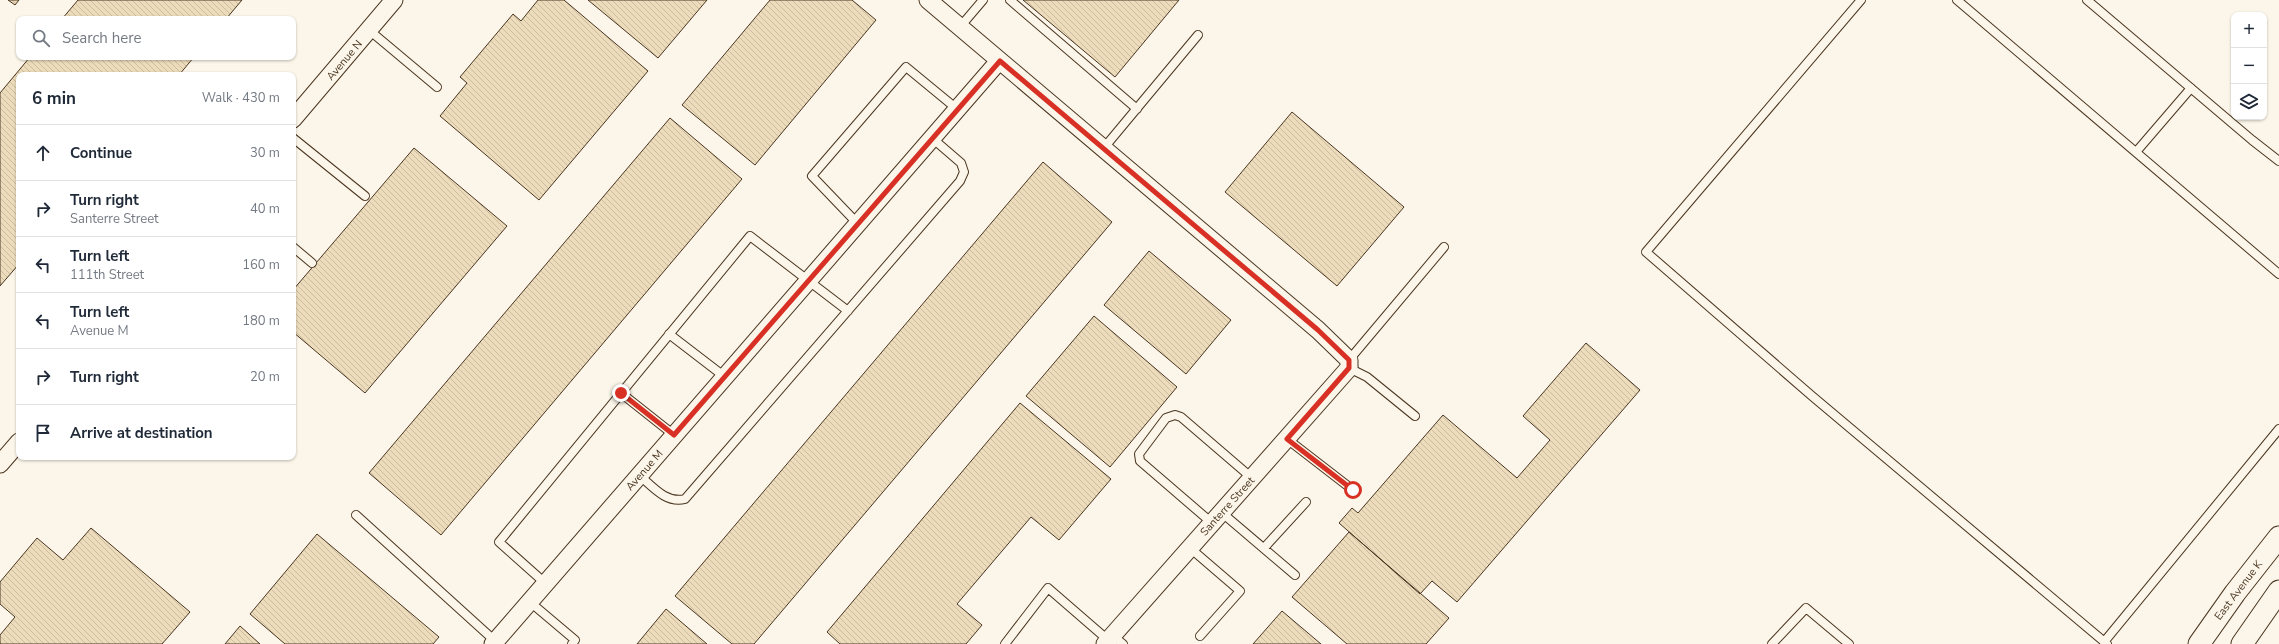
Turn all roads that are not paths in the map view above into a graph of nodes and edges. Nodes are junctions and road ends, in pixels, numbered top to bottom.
1 (394, 0) edge
2 (928, 0) edge
3 (984, 0) edge
4 (1010, 0) edge
5 (1861, 0) edge
6 (1957, 0) edge
7 (2087, 0) edge
8 (960, 27) junction
9 (369, 30) junction
10 (1198, 35) dead end
11 (1000, 61) junction
12 (437, 87) dead end
13 (2190, 88) junction
14 (957, 109) junction
15 (1137, 109) junction
16 (296, 115) edge
17 (932, 138) junction
18 (296, 140) edge
19 (1103, 149) junction
20 (2136, 152) junction
21 (2279, 161) edge
22 (365, 196) dead end
23 (858, 224) junction
24 (1444, 247) dead end
25 (296, 250) edge
26 (312, 263) dead end
27 (2279, 274) edge
28 (809, 280) junction
29 (848, 311) junction
30 (669, 334) junction
31 (1349, 364) junction
32 (725, 377) junction
33 (621, 393) junction
34 (1415, 416) dead end
35 (2279, 429) edge
36 (674, 435) junction
37 (1287, 439) junction
38 (16, 445) edge
39 (0, 464) edge
40 (639, 475) junction
41 (1252, 478) junction
42 (1353, 490) dead end
43 (1306, 502) dead end
44 (356, 516) dead end
45 (1217, 517) junction
46 (2279, 537) edge
47 (1190, 548) junction
48 (1264, 548) junction
49 (1295, 575) dead end
50 (545, 583) junction
51 (2279, 591) edge
52 (530, 602) junction
53 (1200, 636) dead end
54 (1112, 641) edge
55 (494, 642) edge
56 (2105, 643) edge
57 (572, 644) edge
58 (1005, 644) edge
59 (1772, 644) edge
60 (1849, 644) edge
61 (2199, 644) edge
62 (2242, 644) edge

1 - 9 street, Avenue N
2 - 8 street
3 - 8 lane
4 - 15 lane
5 - 56 lane
6 - 20 lane
7 - 13 lane
8 - 11 street
9 - 12 lane
9 - 16 street, Avenue N
10 - 15 lane
11 - 14 street, Avenue M
11 - 19 street
13 - 20 lane
13 - 21 lane
14 - 17 street, Avenue M
14 - 23 lane
15 - 19 lane
17 - 23 street, Avenue M
17 - 29 lane
18 - 22 lane
19 - 31 street
20 - 27 lane
23 - 28 street, Avenue M
24 - 31 lane
25 - 26 lane
28 - 29 lane
28 - 30 lane
28 - 32 street, Avenue M
29 - 40 lane
30 - 32 lane
30 - 33 lane
31 - 34 lane
31 - 37 street, Santerre Street
32 - 36 street, Avenue M
33 - 36 lane
33 - 50 lane
35 - 56 lane
36 - 40 street, Avenue M
37 - 41 street, Santerre Street
37 - 42 lane
38 - 39 street
40 - 50 street, Avenue M
41 - 45 street, Santerre Street
41 - 45 lane
43 - 48 lane
44 - 55 lane
45 - 47 street, Santerre Street
45 - 48 lane
46 - 61 street, East Avenue K
47 - 53 lane
47 - 54 street, Santerre Street
48 - 49 lane
50 - 52 street, Avenue M
51 - 62 street
52 - 55 street, Avenue M
52 - 57 lane
54 - 58 lane
59 - 60 lane

